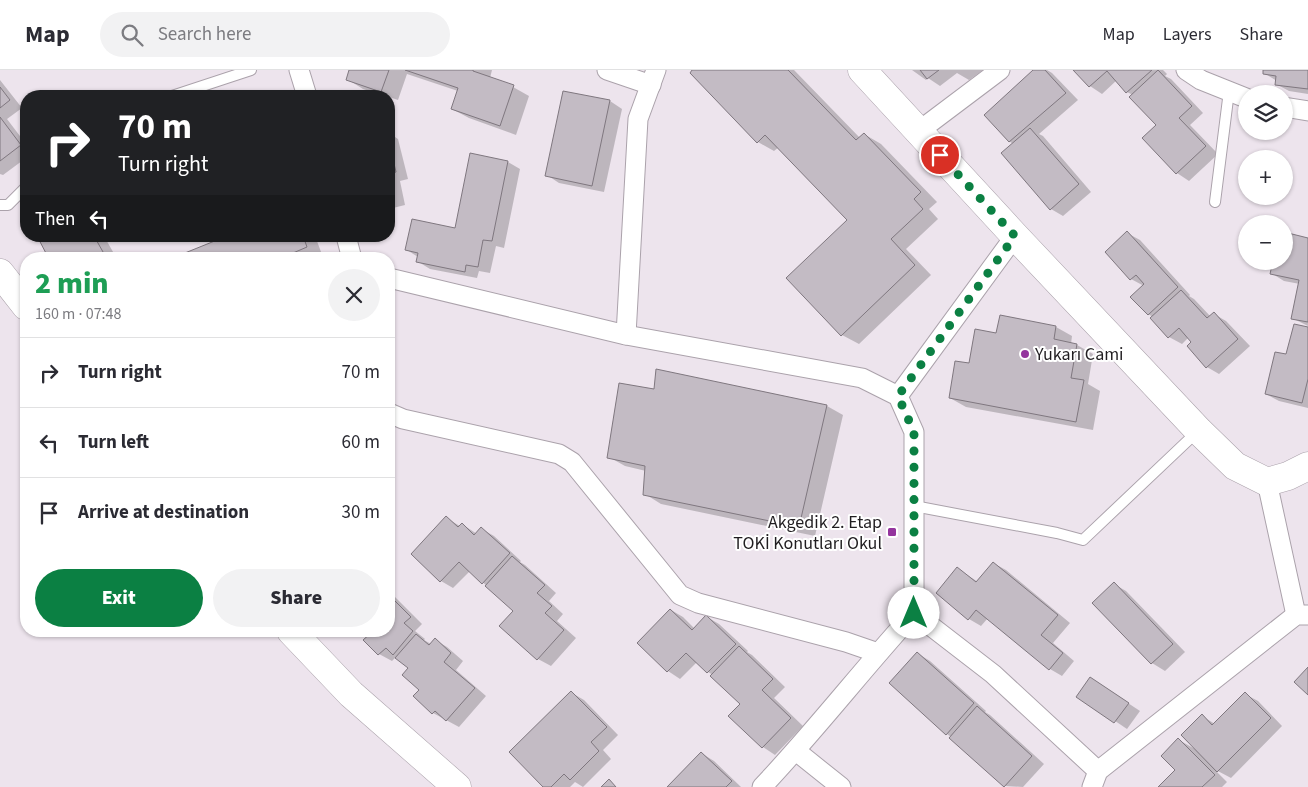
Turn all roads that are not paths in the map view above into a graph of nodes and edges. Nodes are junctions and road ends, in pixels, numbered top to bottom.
1 (250, 70) edge
2 (299, 70) edge
3 (606, 70) edge
4 (862, 70) edge
5 (1000, 70) edge
6 (1186, 70) edge
7 (654, 78) edge
8 (190, 90) edge
9 (304, 90) edge
10 (1238, 95) edge
11 (1293, 108) edge
12 (1308, 111) edge
13 (919, 131) junction
14 (20, 193) edge
15 (1216, 202) dead end
16 (0, 205) edge
17 (1015, 236) junction
18 (0, 273) edge
19 (395, 279) edge
20 (20, 298) edge
21 (626, 335) junction
22 (898, 396) junction
23 (395, 415) edge
24 (1199, 431) junction
25 (1308, 466) edge
26 (1267, 482) junction
27 (914, 506) junction
28 (914, 613) junction
29 (1302, 615) edge
30 (297, 637) edge
31 (878, 652) junction
32 (796, 751) junction
33 (1095, 779) edge
34 (457, 787) edge
35 (762, 787) edge
36 (841, 787) edge

1 - 8 lane
2 - 9 street
3 - 7 street
4 - 13 street
5 - 13 street
6 - 10 street
7 - 21 street
10 - 15 lane
11 - 12 street
13 - 17 street
14 - 16 lane
17 - 22 street
17 - 24 street
18 - 20 street
19 - 21 street
21 - 22 street
22 - 27 street
23 - 31 street
24 - 26 street
24 - 27 lane
25 - 26 street
26 - 29 street
27 - 28 street
28 - 31 street
28 - 33 street
29 - 33 street
30 - 34 street
31 - 32 street
32 - 35 street
32 - 36 street

